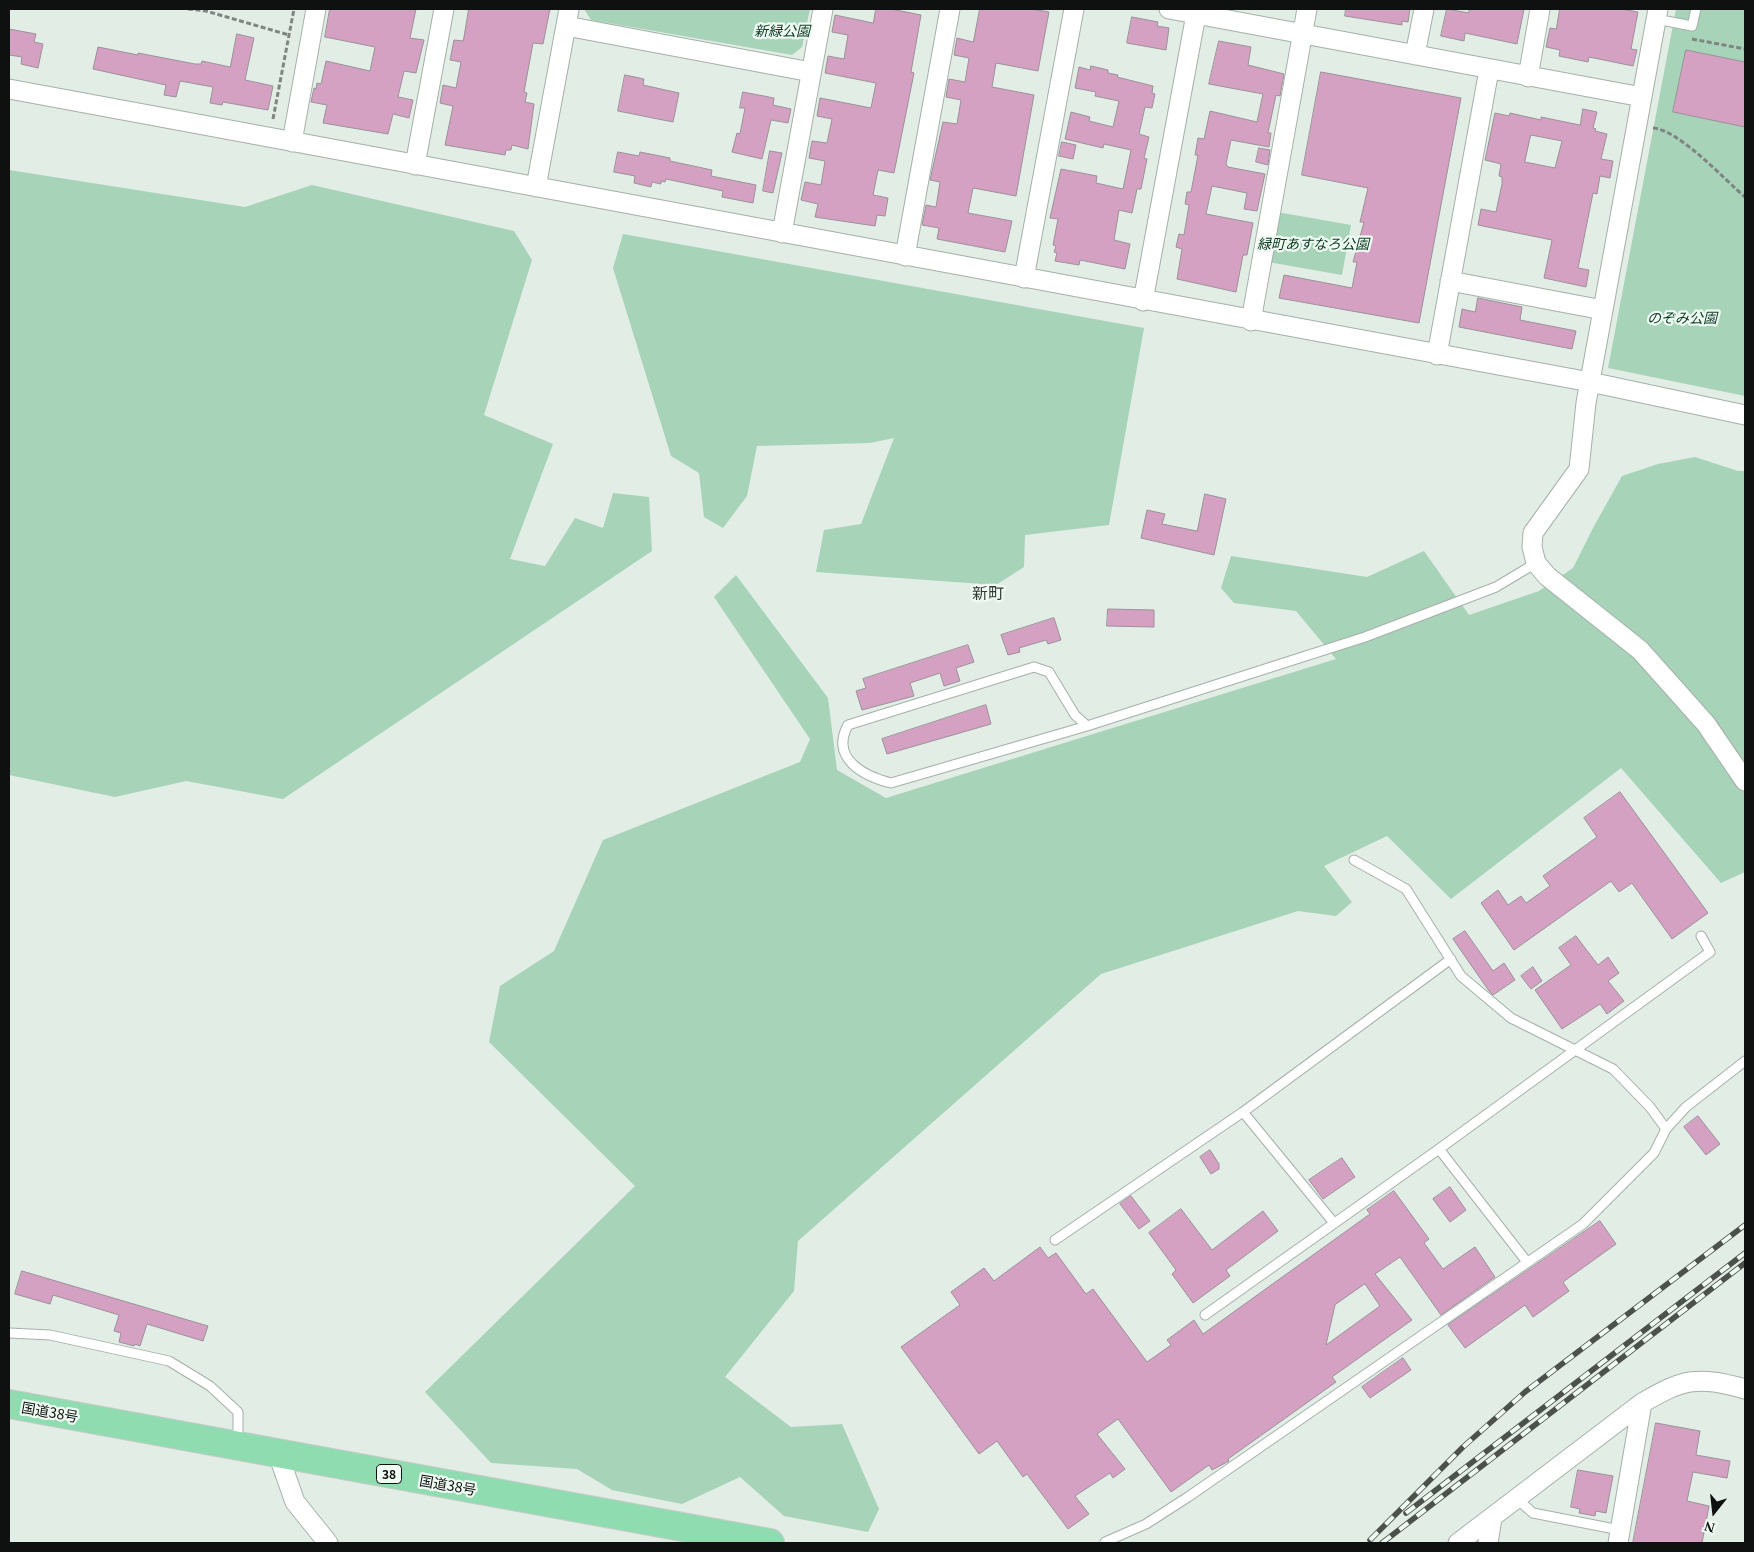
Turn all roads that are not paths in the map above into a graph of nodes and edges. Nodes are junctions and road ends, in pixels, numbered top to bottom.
1 (316, 9) edge
2 (444, 9) edge
3 (823, 9) edge
4 (950, 9) edge
5 (1074, 9) edge
6 (1169, 9) edge
7 (1308, 9) edge
8 (1424, 9) edge
9 (1540, 9) edge
10 (1696, 9) edge
11 (1197, 11) edge
12 (1657, 14) edge
13 (567, 17) edge
14 (1302, 34) junction
15 (1415, 55) junction
16 (1489, 70) junction
17 (811, 72) junction
18 (1528, 77) junction
19 (9, 89) edge
20 (1642, 97) junction
21 (292, 142) junction
22 (415, 165) junction
23 (536, 187) junction
24 (782, 233) junction
25 (906, 256) junction
26 (1024, 278) junction
27 (1450, 281) junction
28 (1143, 301) junction
29 (1604, 310) junction
30 (1251, 321) junction
31 (1437, 355) junction
32 (1590, 382) junction
33 (1745, 415) edge
34 (1536, 563) junction
35 (1087, 726) junction
36 (1745, 781) edge
37 (1354, 860) dead end
38 (1701, 936) dead end
39 (1451, 960) junction
40 (1575, 1051) junction
41 (1745, 1061) edge
42 (1243, 1112) junction
43 (1666, 1129) junction
44 (1438, 1149) junction
45 (1334, 1223) junction
46 (1055, 1240) dead end
47 (1527, 1262) junction
48 (1205, 1315) dead end
49 (9, 1333) edge
50 (1745, 1389) edge
51 (1642, 1403) junction
52 (9, 1404) edge
53 (238, 1446) junction
54 (278, 1454) junction
55 (1517, 1499) junction
56 (1492, 1518) junction
57 (1619, 1537) edge
58 (1105, 1542) dead end
59 (328, 1543) edge
60 (770, 1543) edge
61 (1458, 1543) edge
62 (1488, 1543) edge

1 - 21 street
2 - 22 street
3 - 17 street
4 - 25 street
5 - 26 street
6 - 11 street
7 - 14 street
8 - 15 street
9 - 18 street
10 - 12 lane
11 - 14 street
11 - 28 street
12 - 20 street
13 - 17 street
13 - 23 street
14 - 15 street
14 - 30 street
15 - 16 street
16 - 18 street
16 - 27 street
17 - 24 street
18 - 20 street
19 - 21 street
20 - 29 street
21 - 22 street
22 - 23 street
23 - 24 street
24 - 25 street
25 - 26 street
26 - 28 street
27 - 29 street
27 - 31 street
28 - 30 street
29 - 32 street
30 - 31 street
31 - 32 street
32 - 33 street
32 - 34 street
34 - 35 lane
34 - 36 street
35 - 35 lane
37 - 39 lane
38 - 40 lane
39 - 40 lane
39 - 42 lane
40 - 43 lane
40 - 44 lane
41 - 43 lane
42 - 45 lane
42 - 46 lane
43 - 47 lane
44 - 45 lane
44 - 47 lane
45 - 48 lane
47 - 58 lane
49 - 53 lane
50 - 51 street
51 - 55 street
51 - 57 street
52 - 53 highway, 国道38号 / 38
53 - 54 highway, 国道38号 / 38
54 - 59 street
54 - 60 highway, 国道38号 / 38
55 - 56 street
55 - 57 lane
56 - 61 street
56 - 62 street

